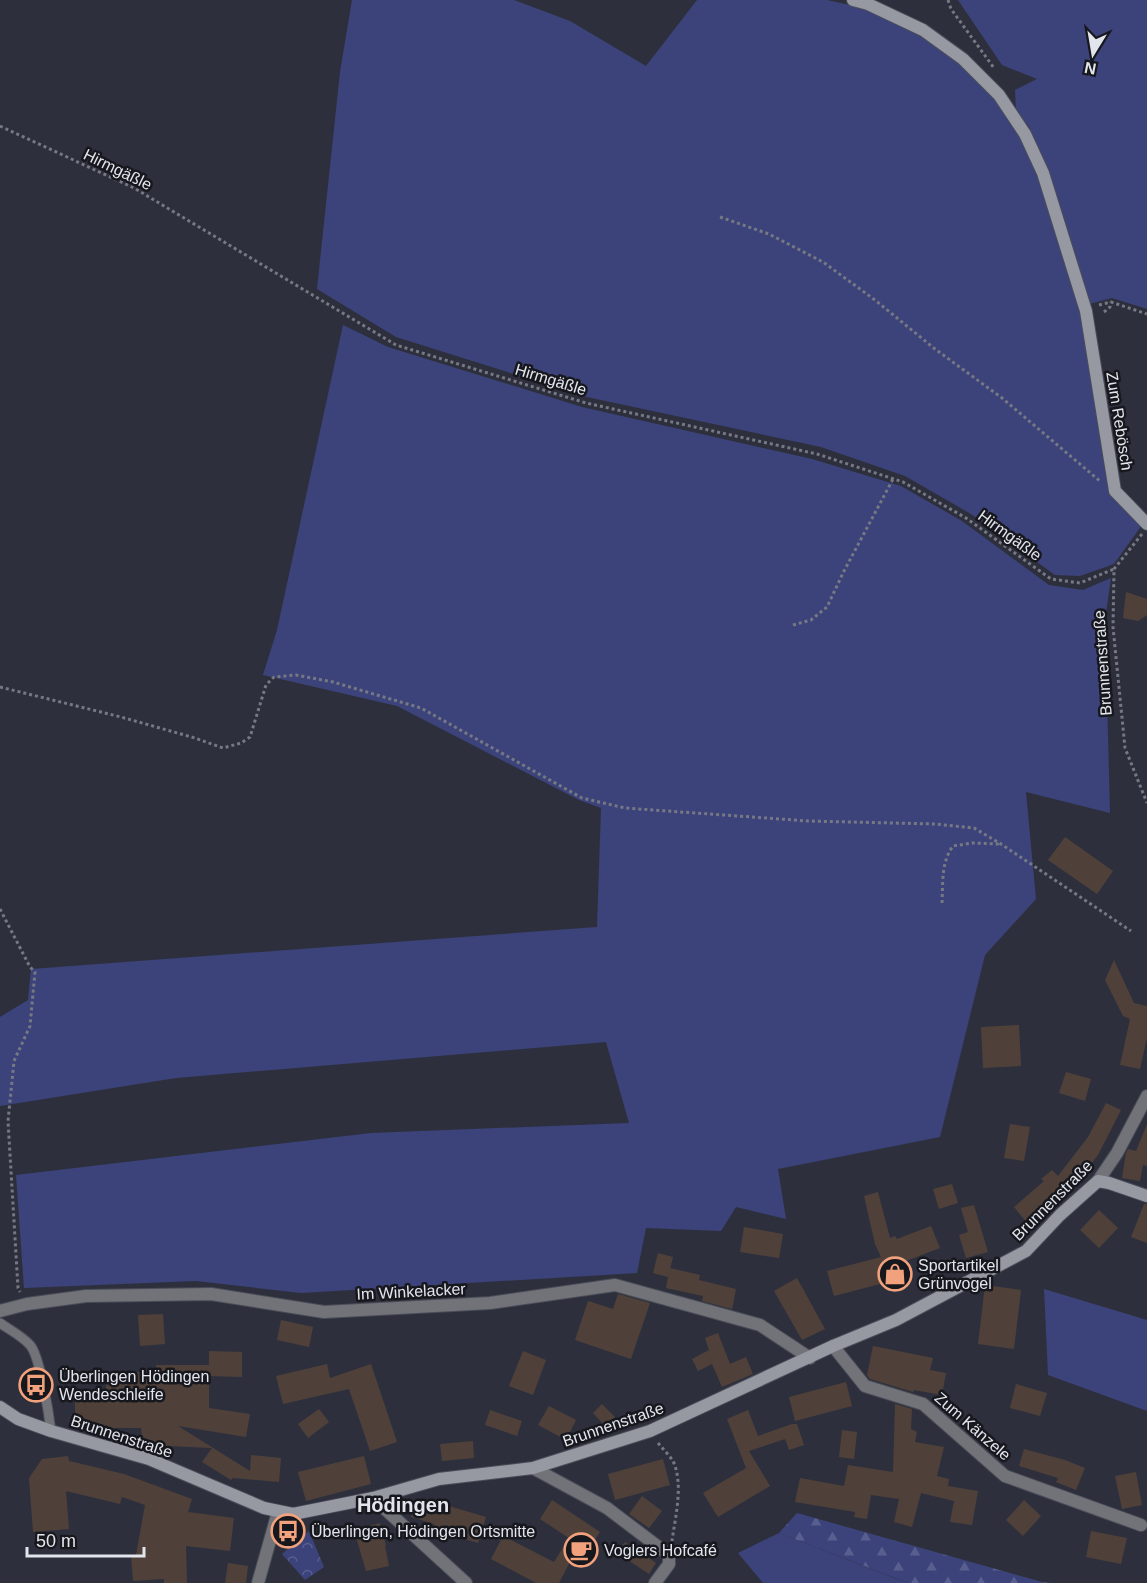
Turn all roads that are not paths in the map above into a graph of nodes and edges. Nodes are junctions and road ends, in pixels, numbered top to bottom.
1 (853, 0) edge
2 (1147, 526) edge
3 (1147, 1096) edge
4 (1098, 1181) junction
5 (1147, 1196) edge
6 (0, 1311) edge
7 (0, 1323) edge
8 (832, 1346) junction
9 (810, 1358) junction
10 (0, 1407) edge
11 (51, 1431) junction
12 (534, 1468) junction
13 (373, 1498) junction
14 (278, 1512) junction
15 (1141, 1525) dead end
16 (258, 1583) edge
17 (466, 1583) edge
18 (655, 1583) edge

1 - 2 street, Zum Rebösch
3 - 4 street, Brunnenstraße
4 - 5 street
4 - 8 street, Brunnenstraße
6 - 9 street, Im Winkelacker
7 - 11 lane
8 - 9 street, Brunnenstraße
8 - 15 street, Zum Känzele
9 - 12 street, Brunnenstraße
10 - 11 street, Brunnenstraße
11 - 14 street, Brunnenstraße
12 - 13 street, Brunnenstraße
12 - 18 street
13 - 14 street, Brunnenstraße
13 - 17 street
14 - 16 street

